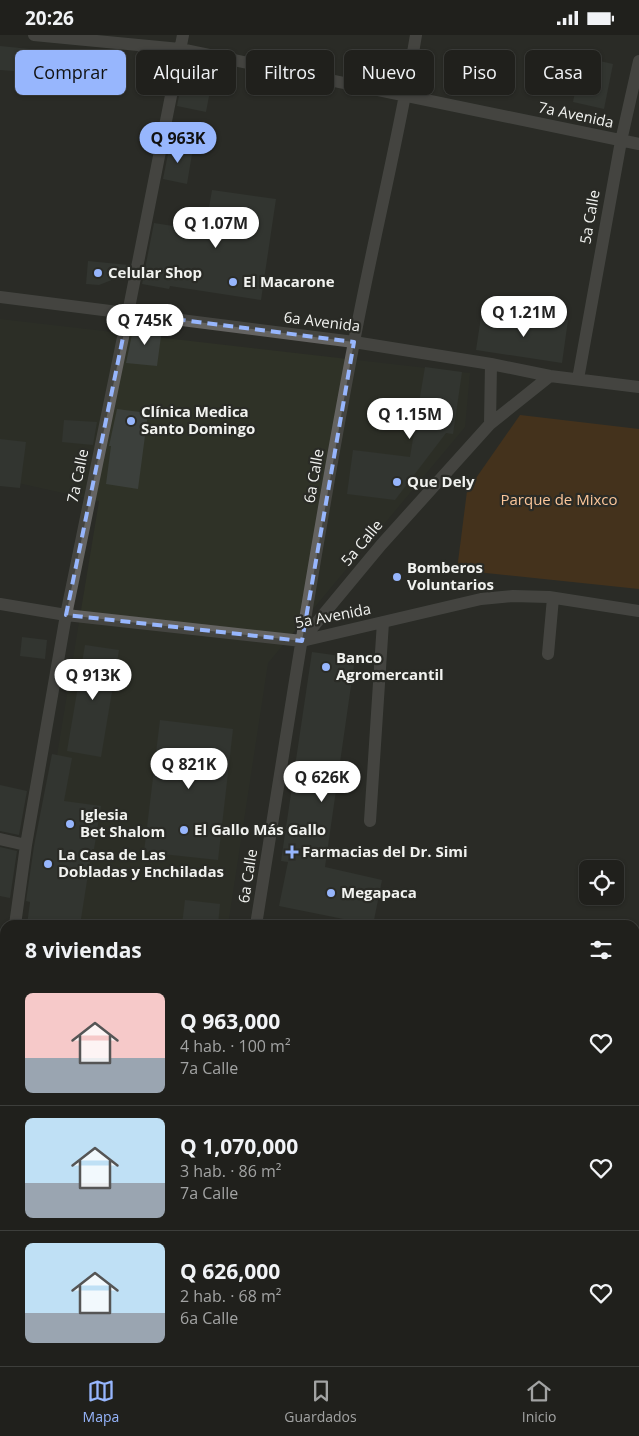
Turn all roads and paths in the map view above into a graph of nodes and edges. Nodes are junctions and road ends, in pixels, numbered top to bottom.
1 (34, 35) edge
2 (183, 35) edge
3 (416, 35) edge
4 (180, 49) junction
5 (414, 50) edge
6 (639, 61) edge
7 (344, 82) edge
8 (406, 95) joint
9 (621, 141) junction
10 (639, 144) edge
11 (0, 297) edge
12 (128, 313) junction
13 (354, 342) junction
14 (491, 364) junction
15 (550, 375) junction
16 (578, 379) junction
17 (639, 387) edge
18 (490, 424) junction
19 (553, 598) junction
20 (0, 604) edge
21 (639, 611) edge
22 (66, 615) junction
23 (383, 623) junction
24 (302, 641) junction
25 (548, 654) dead end
26 (370, 821) dead end
27 (0, 839) edge
28 (26, 845) junction
29 (16, 920) edge
30 (257, 920) edge

1 - 4 street, 7a Avenida
2 - 4 street, 7a Calle
3 - 5 street, 6a Calle
4 - 7 street, 7a Avenida
4 - 12 street, 7a Calle
6 - 9 street, 5a Calle
8 - 9 street, 7a Avenida
8 - 13 street, 6a Calle
9 - 10 street, 7a Avenida
9 - 16 street, 5a Calle
11 - 12 street, 6a Avenida
12 - 13 street, 6a Avenida
12 - 22 street, 7a Calle
13 - 14 street, 6a Avenida
13 - 24 street, 6a Calle
14 - 15 street, 6a Avenida
14 - 18 street
15 - 16 street, 6a Avenida
15 - 18 street, 5a Calle
16 - 17 street, 6a Avenida
18 - 24 street, 5a Calle
19 - 21 street, 5a Avenida
19 - 23 street, 5a Avenida
19 - 25 street
20 - 22 street, 5a Avenida
22 - 24 street, 5a Avenida
22 - 28 street, 7a Calle
23 - 24 street, 5a Avenida
23 - 26 street
24 - 30 street, 6a Calle
27 - 28 street
28 - 29 street, 7a Calle

